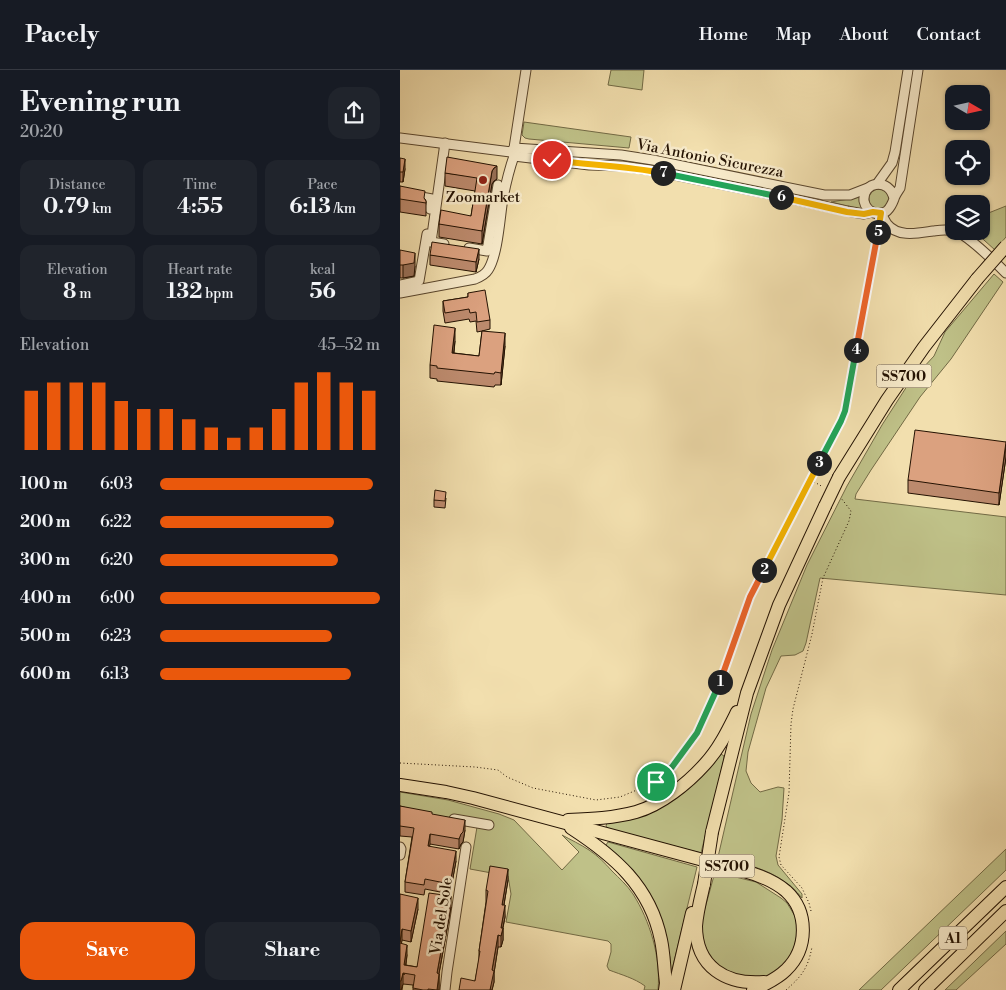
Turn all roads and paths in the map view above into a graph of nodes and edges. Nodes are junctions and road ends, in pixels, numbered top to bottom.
1 (526, 70) edge
2 (908, 70) edge
3 (918, 70) edge
4 (400, 138) edge
5 (445, 144) junction
6 (513, 152) junction
7 (498, 185) dead end
8 (873, 186) junction
9 (400, 193) edge
10 (894, 199) junction
11 (877, 213) junction
12 (945, 229) edge
13 (970, 240) edge
14 (1006, 246) edge
15 (1002, 266) edge
16 (1006, 273) edge
17 (400, 285) edge
18 (400, 293) edge
19 (811, 480) junction
20 (822, 486) dead end
21 (841, 498) dead end
22 (747, 693) junction
23 (400, 763) edge
24 (400, 785) edge
25 (444, 818) edge
26 (558, 820) junction
27 (489, 825) dead end
28 (400, 847) edge
29 (466, 847) dead end
30 (400, 855) edge
31 (701, 883) junction
32 (1006, 887) edge
33 (811, 911) dead end
34 (1006, 911) edge
35 (812, 946) dead end
36 (769, 982) junction
37 (445, 990) edge
38 (665, 990) edge
39 (674, 990) edge
40 (753, 990) edge
41 (786, 990) edge
42 (899, 990) edge
43 (925, 990) edge

1 - 6 street
2 - 8 street
3 - 10 street
4 - 5 street
5 - 6 street
5 - 7 street
6 - 8 street, Via Antonio Sicurezza
6 - 11 street, Via Antonio Sicurezza
6 - 18 street
8 - 10 street
8 - 11 street
9 - 17 street
10 - 11 street
11 - 12 street
11 - 19 path
13 - 15 street
14 - 22 highway, SS700, bridge
15 - 16 street
19 - 20 path
19 - 23 path
21 - 33 path
22 - 26 highway
22 - 31 highway, SS700, bridge
24 - 26 highway, SS700
25 - 27 street
26 - 36 highway, SS700
26 - 38 highway
28 - 30 street
29 - 37 street, Via del Sole
31 - 36 highway
31 - 39 highway, SS700
32 - 42 highway, A1
34 - 43 highway, A1
35 - 41 path
36 - 40 highway

